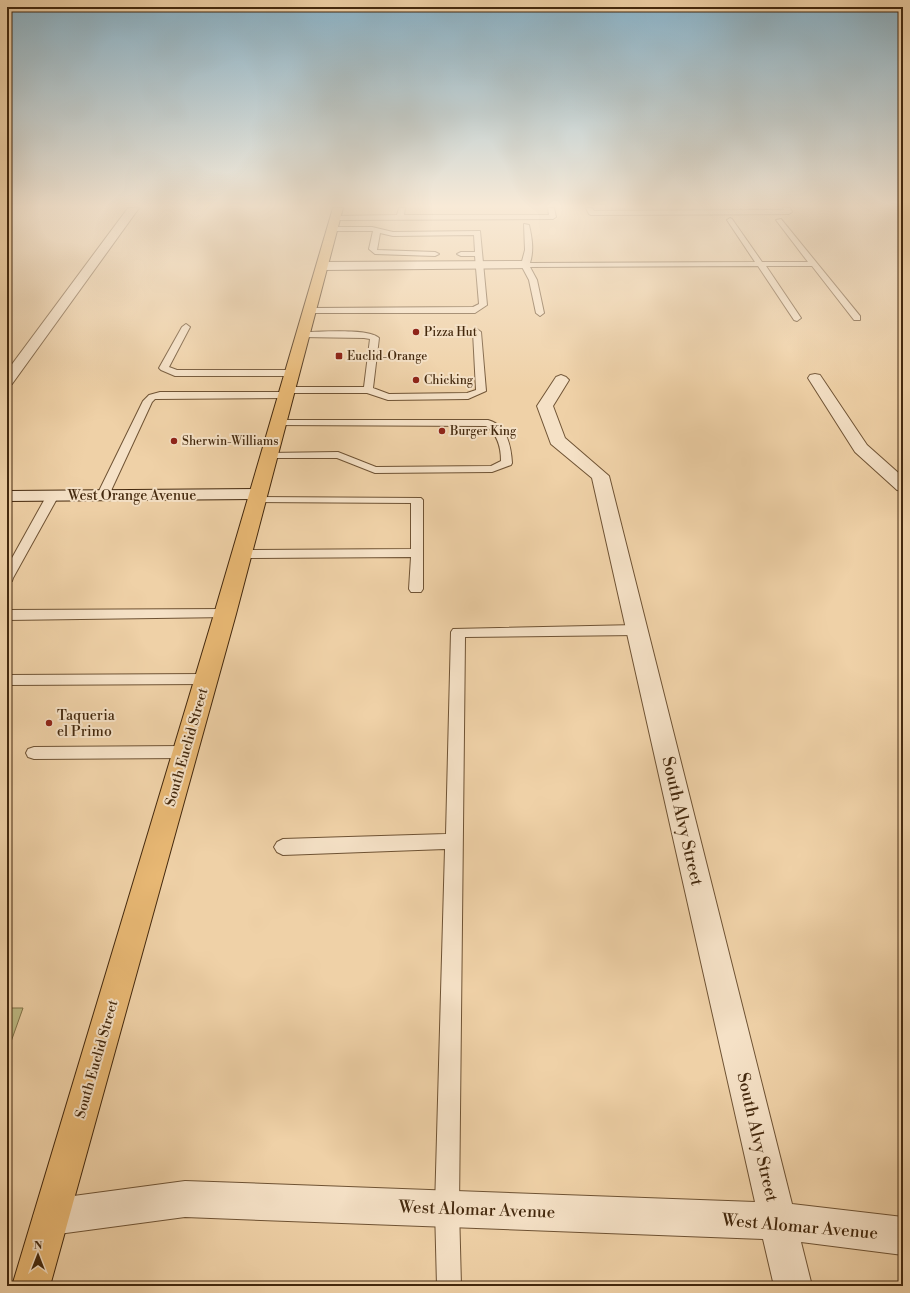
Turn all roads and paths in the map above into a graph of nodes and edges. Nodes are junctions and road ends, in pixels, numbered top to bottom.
1 (90, 268) edge
2 (322, 268) edge
3 (481, 268) edge
4 (527, 268) edge
5 (763, 268) edge
6 (817, 268) edge
7 (311, 311) junction
8 (540, 313) dead end
9 (797, 318) dead end
10 (857, 318) dead end
11 (186, 326) dead end
12 (477, 332) dead end
13 (304, 334) junction
14 (291, 372) junction
15 (815, 378) dead end
16 (561, 380) dead end
17 (7, 381) edge
18 (368, 390) junction
19 (286, 393) junction
20 (278, 423) junction
21 (268, 456) junction
22 (903, 486) edge
23 (53, 495) junction
24 (103, 495) junction
25 (7, 496) edge
26 (257, 497) junction
27 (417, 553) junction
28 (241, 554) junction
29 (7, 578) edge
30 (416, 590) dead end
31 (225, 614) junction
32 (7, 615) edge
33 (637, 630) junction
34 (206, 679) junction
35 (7, 680) edge
36 (185, 752) junction
37 (34, 753) dead end
38 (454, 841) junction
39 (283, 847) dead end
40 (447, 1208) junction
41 (51, 1216) junction
42 (778, 1221) junction
43 (903, 1236) edge
44 (31, 1286) edge
45 (448, 1286) edge
46 (793, 1286) edge

1 - 17 street
2 - 7 main road, South Euclid Street
3 - 7 lane
4 - 8 lane
5 - 9 lane
6 - 10 lane
7 - 13 main road, South Euclid Street
11 - 14 lane
12 - 18 lane
13 - 14 main road, South Euclid Street
13 - 18 lane
14 - 19 main road, South Euclid Street
15 - 22 street
16 - 33 street, South Alvy Street
18 - 19 lane
19 - 20 main road, South Euclid Street
19 - 24 lane
20 - 21 main road, South Euclid Street
20 - 21 lane
21 - 26 main road, South Euclid Street
23 - 24 street, West Orange Avenue
23 - 25 street, West Orange Avenue
23 - 29 lane
24 - 26 street, West Orange Avenue
26 - 27 lane
26 - 28 main road, South Euclid Street
27 - 28 lane
27 - 30 lane
28 - 31 main road, South Euclid Street
31 - 32 lane
31 - 34 main road, South Euclid Street
33 - 38 lane
33 - 42 street, South Alvy Street
34 - 35 lane
34 - 36 main road, South Euclid Street
36 - 37 lane
36 - 41 main road, South Euclid Street
38 - 39 lane
38 - 40 lane
40 - 41 street, West Alomar Avenue
40 - 42 street, West Alomar Avenue
40 - 45 lane
41 - 44 main road, South Euclid Street
42 - 43 street, West Alomar Avenue
42 - 46 street, South Alvy Street

